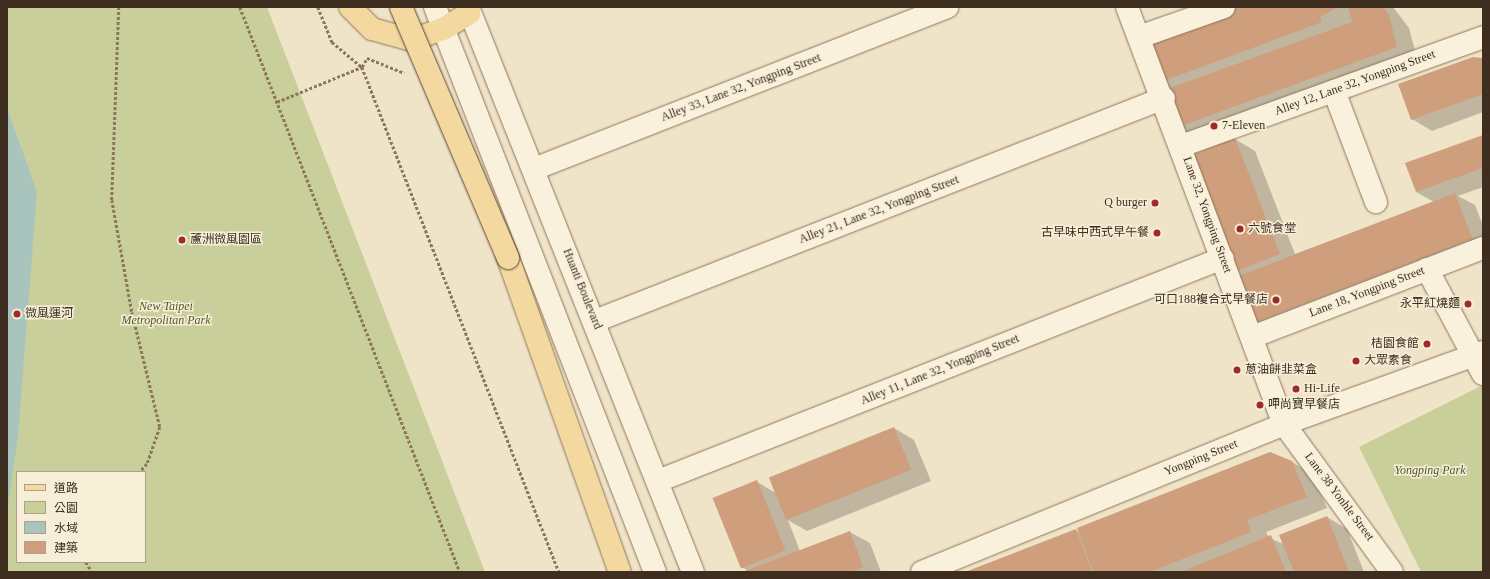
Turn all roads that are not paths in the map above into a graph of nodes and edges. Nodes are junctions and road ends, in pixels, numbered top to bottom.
1 (350, 7) edge
2 (401, 7) edge
3 (435, 7) edge
4 (947, 7) edge
5 (1127, 7) edge
6 (1224, 7) edge
7 (475, 9) edge
8 (443, 29) junction
9 (1139, 37) junction
10 (1483, 37) edge
11 (1334, 91) junction
12 (1164, 98) junction
13 (1181, 146) junction
14 (534, 169) junction
15 (1376, 202) dead end
16 (1483, 248) edge
17 (1223, 258) junction
18 (1428, 269) junction
19 (595, 321) junction
20 (1252, 337) junction
21 (1477, 354) edge
22 (1483, 374) edge
23 (1284, 424) junction
24 (658, 481) junction
25 (1389, 571) edge
26 (620, 572) edge
27 (655, 572) edge
28 (693, 572) edge
29 (922, 572) edge

1 - 8 main road
2 - 26 main road, bridge
3 - 8 street
4 - 14 street, Alley 33, Lane 32, Yongping Street
5 - 9 street, Lane 32, Yongping Street
6 - 9 street
7 - 8 main road
7 - 14 street, Huanti Boulevard
8 - 27 street
9 - 12 street, Lane 32, Yongping Street
10 - 11 street, Alley 12, Lane 32, Yongping Street
11 - 13 street, Alley 12, Lane 32, Yongping Street
11 - 15 street
12 - 13 street, Lane 32, Yongping Street
12 - 19 street, Alley 21, Lane 32, Yongping Street
13 - 17 street, Lane 32, Yongping Street
14 - 19 street, Huanti Boulevard
16 - 18 street, Lane 18, Yongping Street
17 - 20 street, Lane 32, Yongping Street
17 - 24 street, Alley 11, Lane 32, Yongping Street
18 - 20 street, Lane 18, Yongping Street
18 - 21 street
19 - 24 street, Huanti Boulevard
20 - 23 street, Lane 32, Yongping Street
21 - 22 street
21 - 23 street, Yongping Street
23 - 25 street, Lane 38 Yonhle Street
23 - 29 street, Yongping Street
24 - 28 street, Huanti Boulevard

